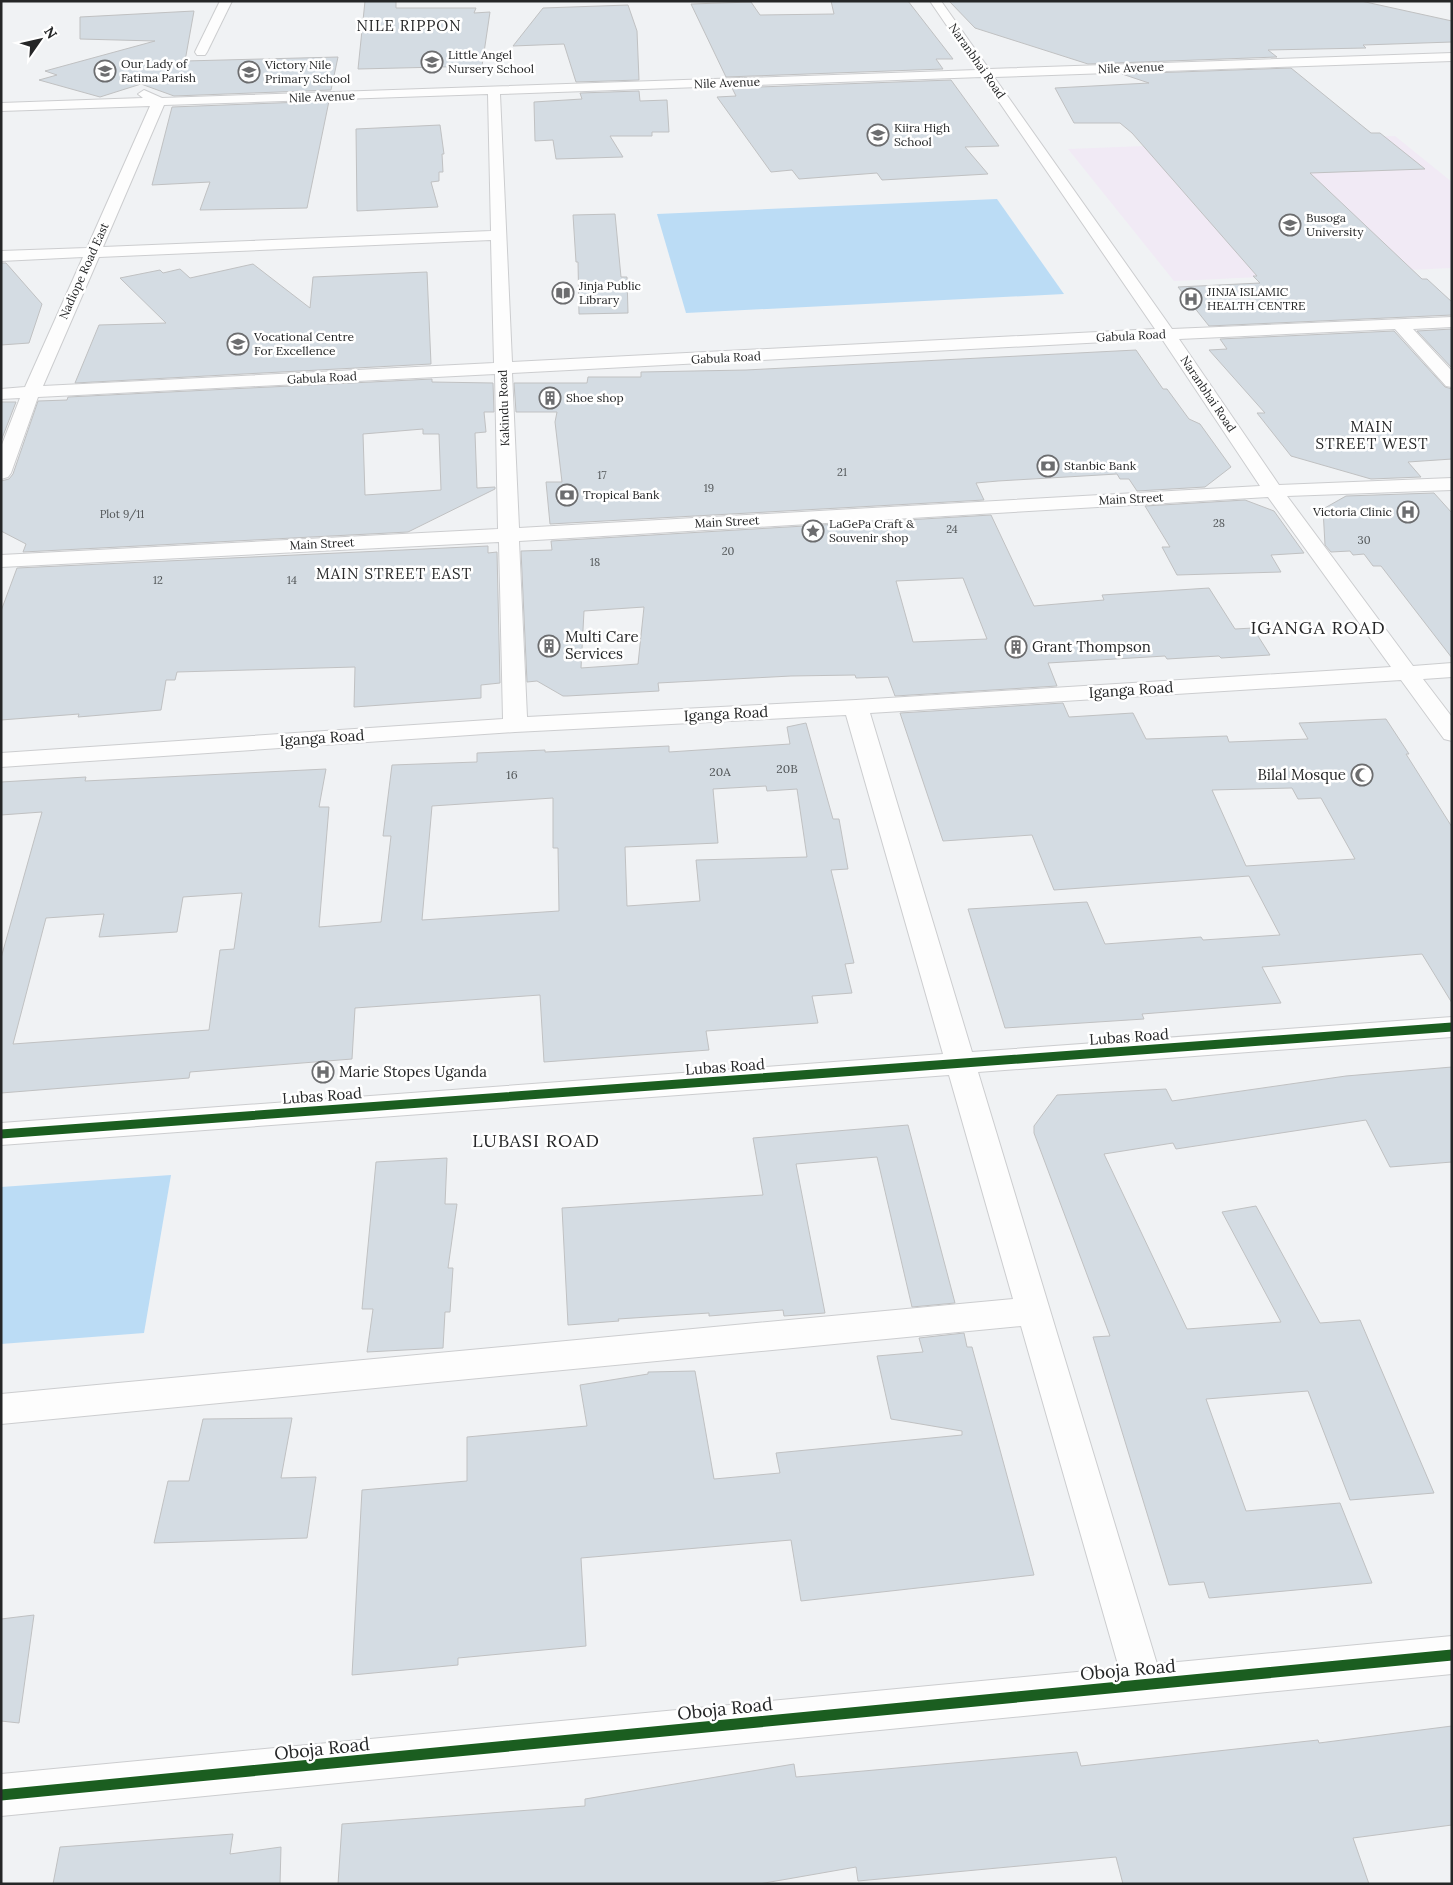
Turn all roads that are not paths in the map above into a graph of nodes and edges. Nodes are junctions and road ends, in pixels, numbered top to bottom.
1 (226, 1) edge
2 (935, 1) edge
3 (201, 52) dead end
4 (1452, 58) edge
5 (985, 73) junction
6 (128, 92) dead end
7 (494, 92) junction
8 (159, 101) junction
9 (1, 107) edge
10 (499, 235) junction
11 (92, 252) junction
12 (1, 256) edge
13 (1452, 322) edge
14 (1398, 324) junction
15 (1167, 334) junction
16 (503, 370) junction
17 (1452, 382) edge
18 (31, 392) junction
19 (1, 394) edge
20 (1452, 471) edge
21 (1, 473) edge
22 (1452, 484) edge
23 (1270, 486) junction
24 (508, 526) junction
25 (1, 545) edge
26 (1, 561) edge
27 (1452, 670) edge
28 (1408, 673) junction
29 (856, 707) junction
30 (515, 725) junction
31 (1452, 734) edge
32 (1, 760) edge
33 (1452, 1027) edge
34 (960, 1063) junction
35 (1, 1134) edge
36 (1033, 1311) junction
37 (1, 1409) edge
38 (1452, 1655) edge
39 (1143, 1683) junction
40 (1, 1795) edge

1 - 3 street
2 - 5 street, Naranbhai Road
4 - 5 street, Nile Avenue
5 - 7 street, Nile Avenue
5 - 15 street, Naranbhai Road
6 - 8 street
7 - 8 street, Nile Avenue
7 - 10 street, Kakindu Road
8 - 9 street, Nile Avenue
8 - 11 street, Nadiope Road East
10 - 11 street
10 - 16 street, Kakindu Road
11 - 12 street
11 - 18 street, Nadiope Road East
13 - 14 street, Gabula Road
14 - 15 street, Gabula Road
14 - 17 street
15 - 16 street, Gabula Road
15 - 23 street, Naranbhai Road
16 - 18 street, Gabula Road
16 - 24 street, Kakindu Road
18 - 19 street, Gabula Road
18 - 21 street, Nadiope Road East
20 - 23 street, Main Street
22 - 23 street, Main Street
23 - 24 street, Main Street
23 - 28 street, Naranbhai Road
24 - 25 street, Main Street
24 - 26 street, Main Street
24 - 30 street, Kakindu Road
27 - 28 street, Iganga Road
28 - 29 street, Iganga Road
28 - 31 street, Naranbhai Road
29 - 30 street, Iganga Road
29 - 34 street
30 - 32 street, Iganga Road
33 - 34 street, Lubas Road
34 - 35 street, Lubas Road
34 - 36 street
36 - 37 street
36 - 39 street
38 - 39 street, Oboja Road
39 - 40 street, Oboja Road

